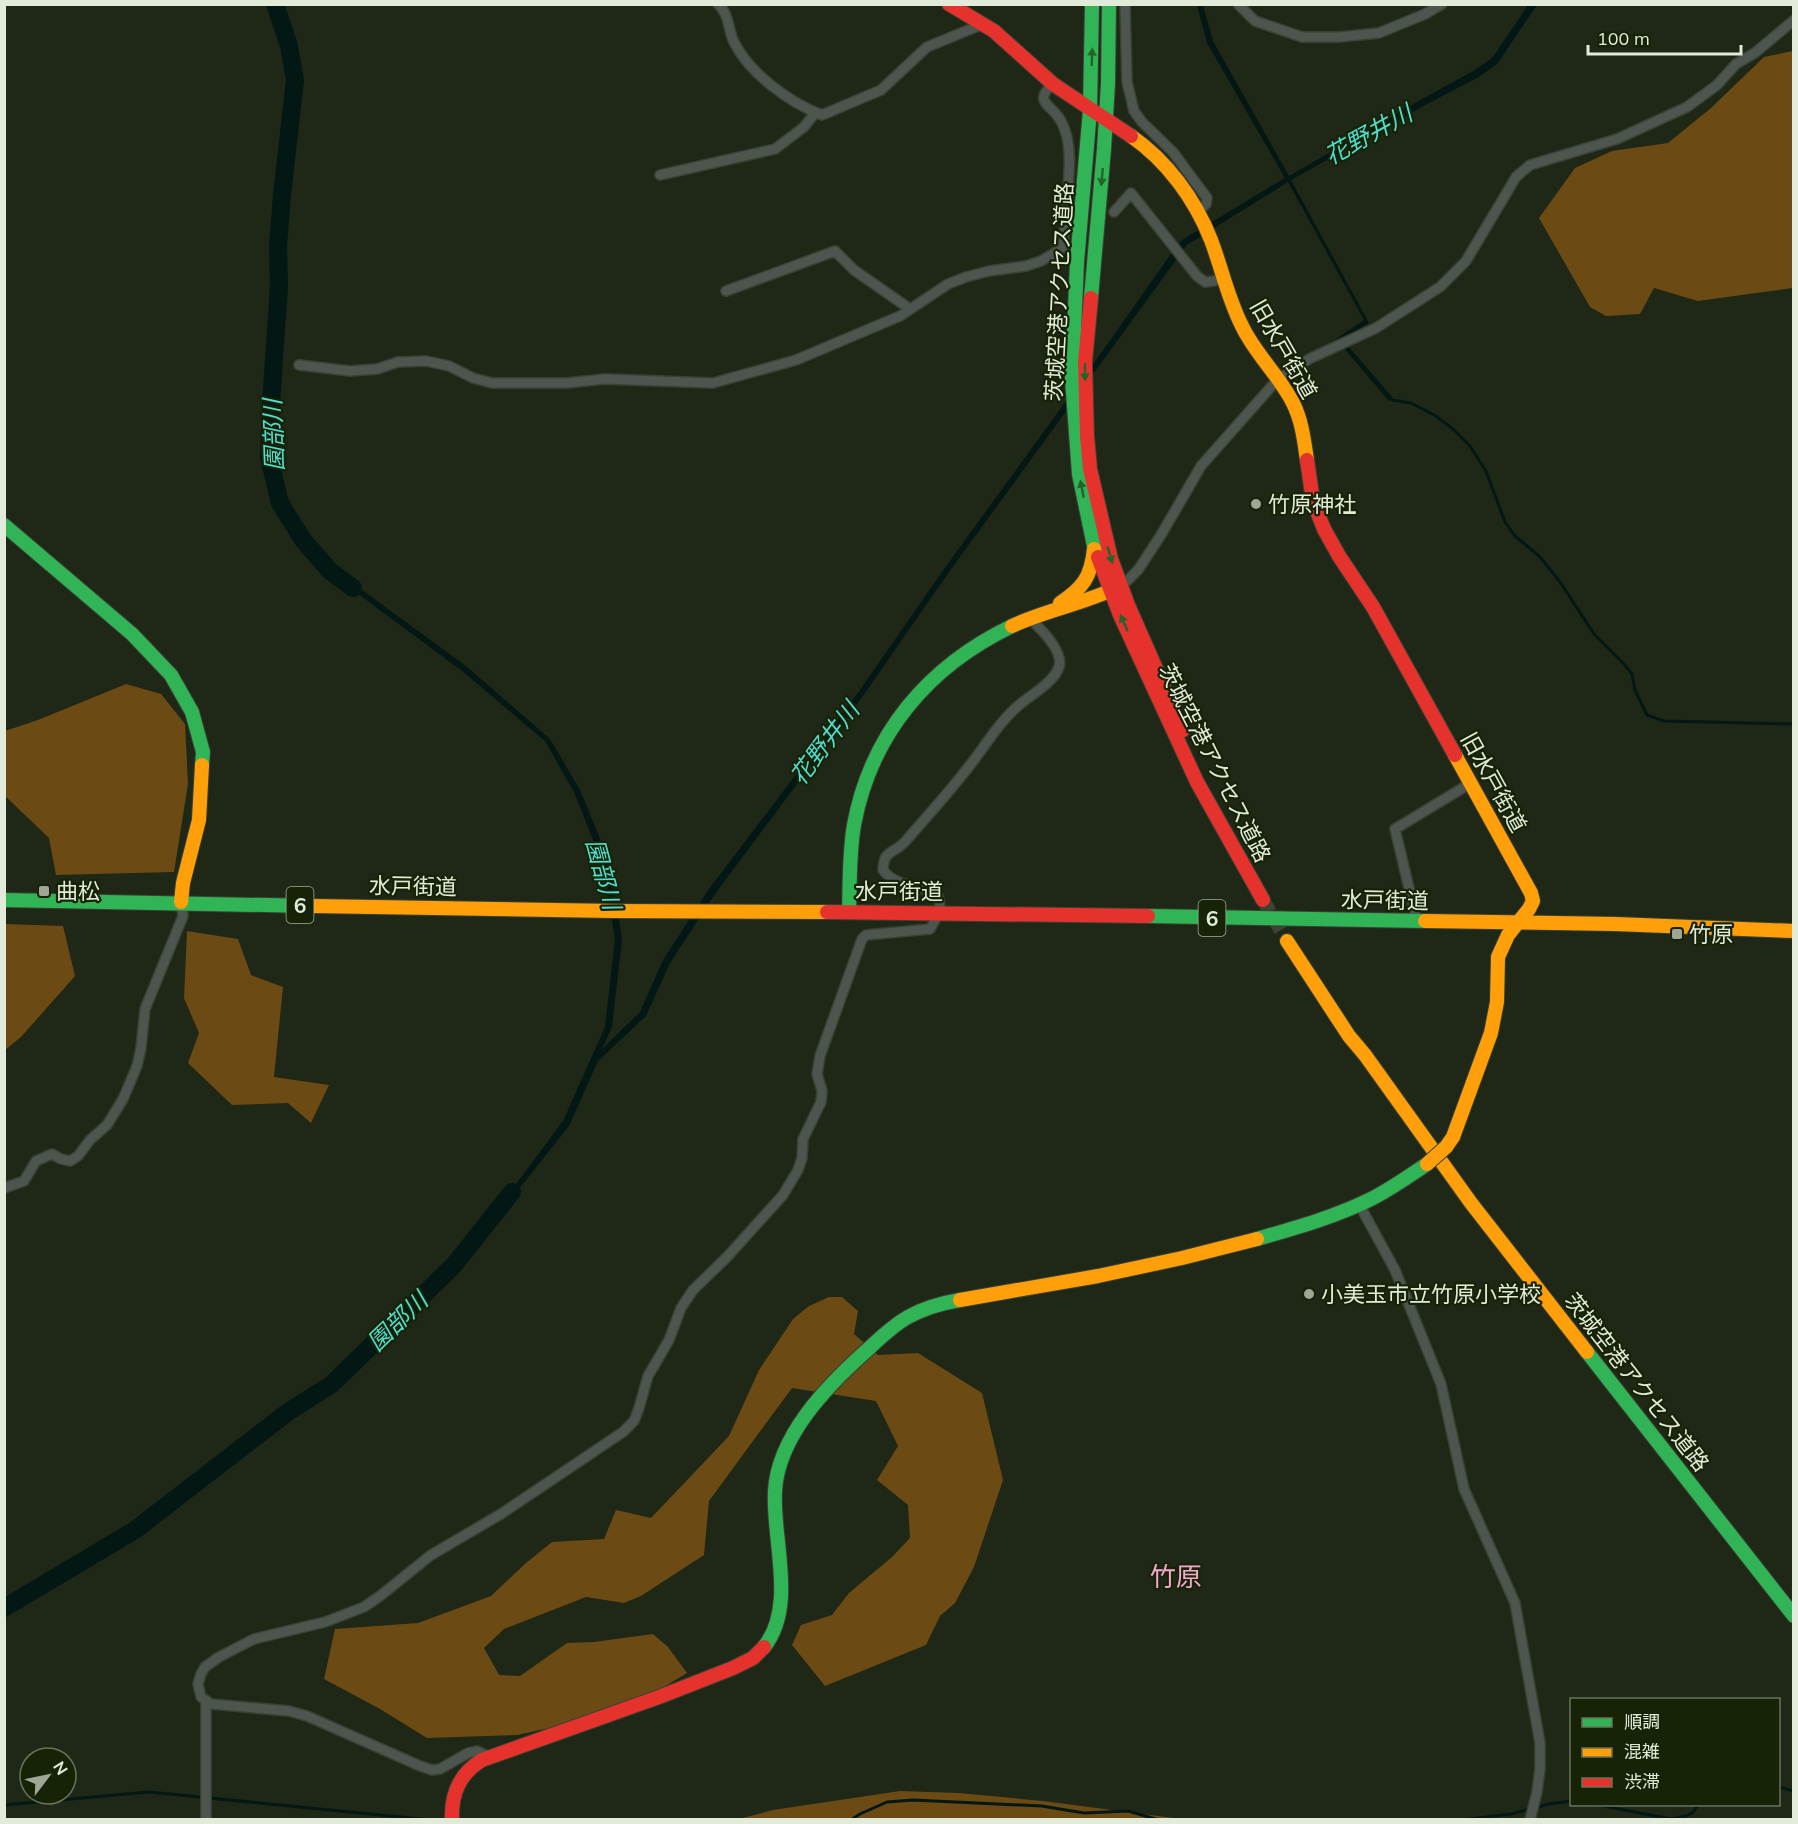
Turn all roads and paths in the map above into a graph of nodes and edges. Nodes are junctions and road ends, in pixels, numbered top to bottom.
1 (718, 4) edge
2 (949, 4) edge
3 (1092, 4) edge
4 (1109, 4) edge
5 (1125, 4) edge
6 (1238, 4) edge
7 (1442, 4) edge
8 (1794, 20) edge
9 (983, 24) junction
10 (1052, 84) junction
11 (1090, 110) junction
12 (815, 113) junction
13 (1106, 119) junction
14 (660, 175) dead end
15 (1114, 212) dead end
16 (1201, 217) junction
17 (1223, 276) junction
18 (726, 291) dead end
19 (910, 309) junction
20 (299, 365) dead end
21 (1278, 380) junction
22 (4, 525) edge
23 (1094, 546) junction
24 (1115, 589) junction
25 (1048, 611) junction
26 (1029, 618) junction
27 (1471, 783) junction
28 (4, 900) edge
29 (1267, 900) tunnel mouth
30 (182, 902) junction
31 (849, 912) junction
32 (939, 912) junction
33 (1417, 922) junction
34 (1519, 922) junction
35 (1794, 931) edge
36 (1291, 940) tunnel mouth
37 (4, 1188) edge
38 (1359, 1204) junction
39 (1794, 1616) edge
40 (206, 1700) junction
41 (492, 1758) junction
42 (206, 1820) edge
43 (452, 1820) edge
44 (1530, 1820) edge

1 - 12 street
2 - 9 main road, 旧水戸街道
11 -> 3 main road, 茨城空港アクセス道路
4 - 13 main road, 茨城空港アクセス道路
5 - 16 street
6 - 7 street
8 - 21 street
9 - 10 main road, 旧水戸街道
9 - 12 street
10 - 11 main road, 旧水戸街道
10 - 19 street
11 - 13 main road, 旧水戸街道
23 -> 11 main road, 茨城空港アクセス道路
12 - 14 street
13 - 16 main road, 旧水戸街道
13 -> 24 main road, 茨城空港アクセス道路
15 - 17 street
16 - 17 main road, 旧水戸街道
17 - 21 main road, 旧水戸街道
18 - 19 street
19 - 20 street
21 - 24 street
21 - 27 main road, 旧水戸街道
22 - 30 main road
23 - 24 main road, 茨城空港アクセス道路
23 - 25 main road
24 - 25 main road
24 - 29 main road, 茨城空港アクセス道路
25 - 26 main road
26 - 31 main road
26 - 32 street
27 - 33 street
27 - 34 main road, 旧水戸街道
28 - 30 main road, 水戸街道 / 6
30 - 31 main road, 水戸街道 / 6
30 - 37 street
31 - 32 main road, 水戸街道 / 6
32 - 33 main road, 水戸街道 / 6
32 - 40 street
33 - 34 main road, 水戸街道 / 6
34 - 35 main road, 水戸街道 / 6
34 - 38 main road, 旧水戸街道, bridge
36 - 39 main road, 茨城空港アクセス道路
38 - 41 main road
38 - 44 street
40 - 41 street
40 - 42 street
41 - 43 main road

